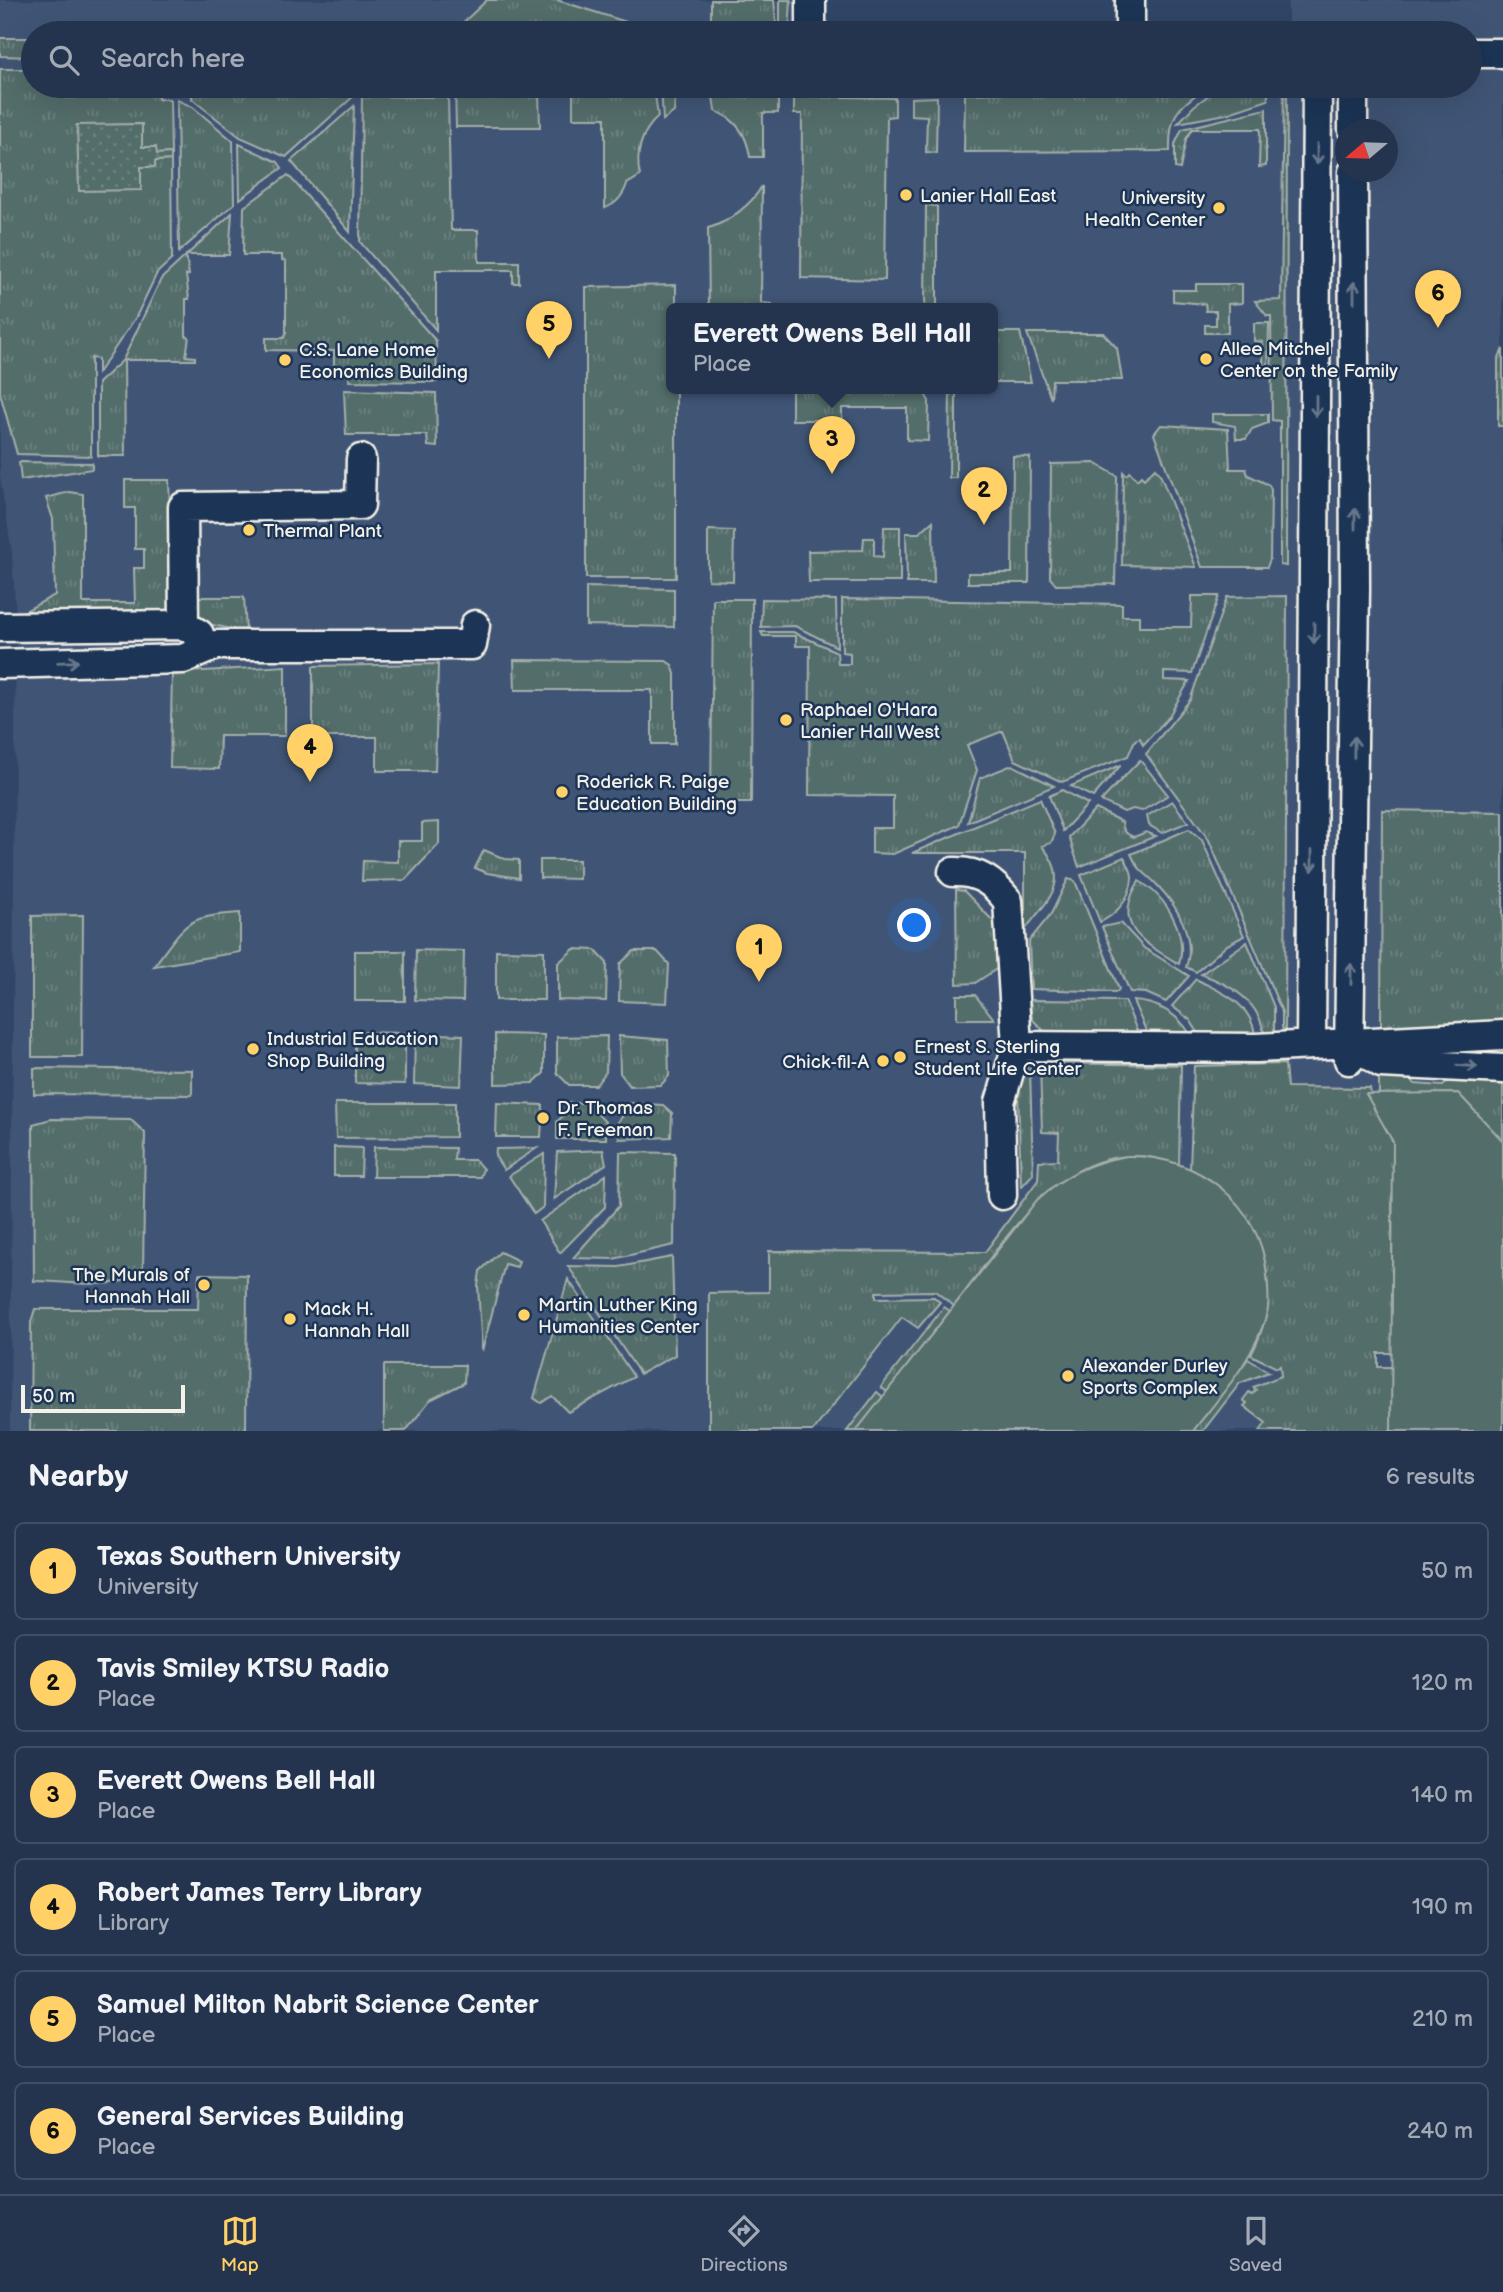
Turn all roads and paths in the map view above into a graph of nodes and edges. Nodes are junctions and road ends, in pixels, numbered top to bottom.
1 (811, 0) edge
2 (1130, 0) edge
3 (811, 21) edge
4 (1130, 21) edge
5 (1482, 53) edge
6 (1503, 53) edge
7 (1317, 98) edge
8 (1353, 98) edge
9 (1353, 119) edge
10 (1353, 182) edge
11 (361, 459) dead end
12 (184, 625) junction
13 (475, 625) dead end
14 (0, 627) edge
15 (216, 646) junction
16 (0, 664) edge
17 (953, 872) dead end
18 (1503, 1035) edge
19 (1311, 1045) junction
20 (1017, 1046) junction
21 (1415, 1050) junction
22 (1351, 1051) junction
23 (1503, 1069) edge
24 (1002, 1195) dead end

1 - 3 street
2 - 4 street
5 - 6 street
7 -> 19 street
8 - 9 street
22 -> 10 street
11 - 12 street
12 - 14 street
12 - 15 street
13 - 15 street
16 -> 15 street
17 - 20 street
18 - 21 street
19 - 20 street
19 - 22 street
20 - 24 street
21 - 22 street
21 -> 23 street

